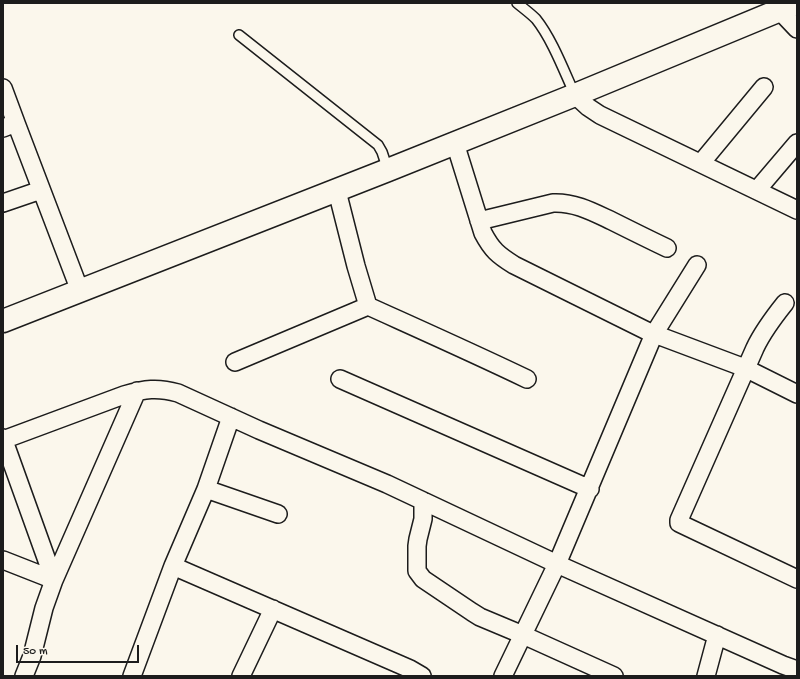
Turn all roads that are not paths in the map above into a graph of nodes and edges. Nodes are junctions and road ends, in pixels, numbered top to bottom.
1 (517, 3) edge
2 (788, 7) edge
3 (797, 29) edge
4 (239, 35) dead end
5 (3, 88) edge
6 (764, 88) dead end
7 (575, 94) junction
8 (10, 126) edge
9 (455, 143) junction
10 (797, 143) edge
11 (701, 163) junction
12 (388, 170) junction
13 (41, 190) junction
14 (757, 190) junction
15 (337, 191) junction
16 (3, 203) edge
17 (797, 210) edge
18 (480, 221) junction
19 (667, 248) dead end
20 (697, 266) dead end
21 (80, 291) junction
22 (785, 303) dead end
23 (368, 306) junction
24 (3, 321) edge
25 (654, 334) junction
26 (235, 362) dead end
27 (745, 368) junction
28 (340, 379) dead end
29 (527, 379) dead end
30 (137, 391) junction
31 (797, 394) edge
32 (232, 417) junction
33 (3, 439) edge
34 (206, 489) junction
35 (590, 489) junction
36 (423, 501) junction
37 (278, 514) dead end
38 (3, 560) edge
39 (557, 564) junction
40 (173, 566) junction
41 (797, 579) edge
42 (54, 580) junction
43 (273, 609) junction
44 (523, 634) junction
45 (717, 635) junction
46 (797, 670) edge
47 (413, 674) edge
48 (24, 676) edge
49 (132, 676) edge
50 (241, 676) edge
51 (503, 676) edge
52 (614, 676) edge
53 (706, 676) edge

1 - 7 lane
2 - 3 street
2 - 7 street
4 - 12 lane
5 - 8 street
6 - 11 street
7 - 9 street
7 - 11 street
8 - 13 street
9 - 12 street
9 - 18 street
10 - 14 street
11 - 14 street
12 - 15 street
13 - 16 street
13 - 21 street
14 - 17 street
15 - 21 street
15 - 23 street
18 - 19 street
18 - 25 street
20 - 25 street
21 - 24 street
22 - 27 street
23 - 26 street
23 - 29 street
25 - 27 street
25 - 35 street
27 - 31 street
27 - 41 street
28 - 35 street
30 - 32 street
30 - 33 street
30 - 42 street
32 - 34 street
32 - 36 street
33 - 42 street
34 - 37 street
34 - 40 street
35 - 39 street
36 - 39 street
36 - 44 street
38 - 42 street
39 - 44 street
39 - 45 street
40 - 43 street
40 - 49 street
42 - 48 street
43 - 47 street
43 - 50 street
44 - 51 street
44 - 52 street
45 - 46 street
45 - 53 street

